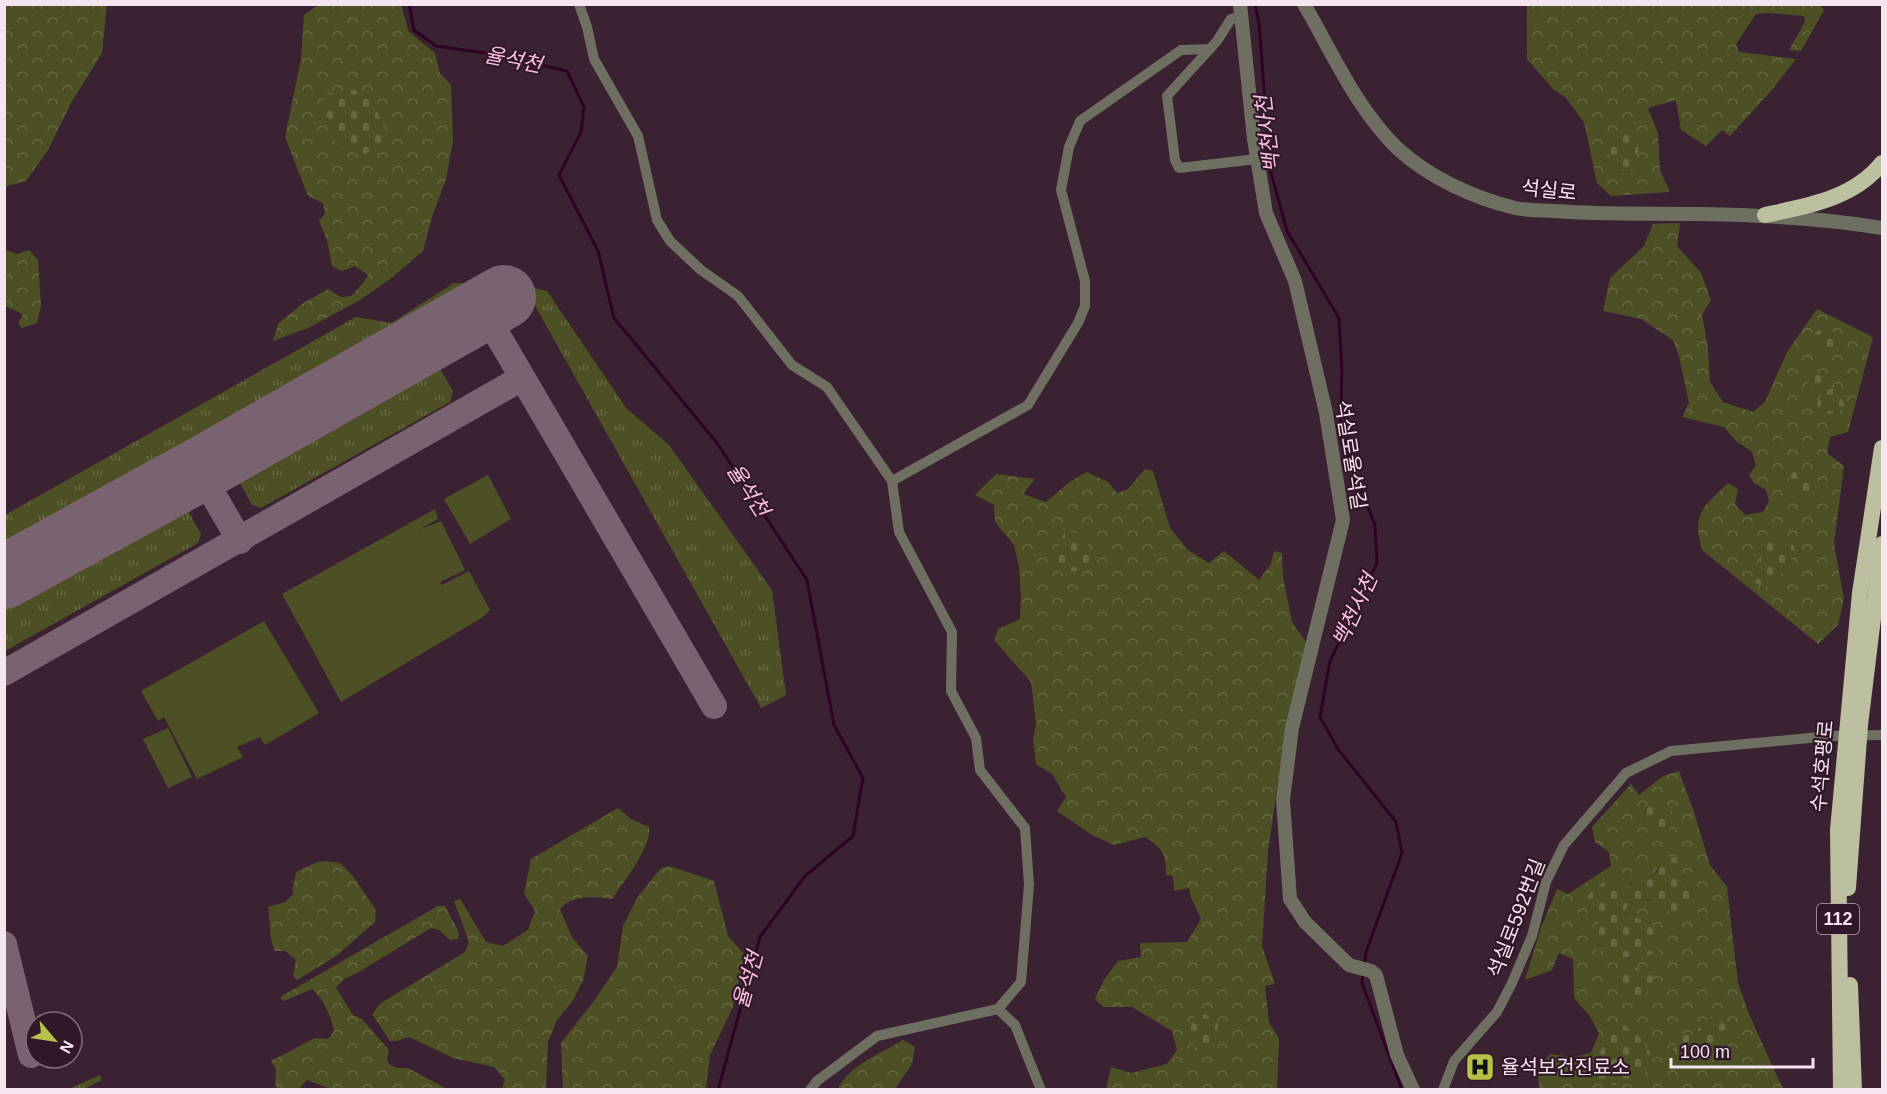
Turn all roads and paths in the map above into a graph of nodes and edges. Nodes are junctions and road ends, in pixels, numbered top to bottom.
1 (579, 4) edge
2 (1304, 4) edge
3 (1241, 10) edge
4 (1210, 49) junction
5 (1257, 159) junction
6 (1882, 163) edge
7 (1765, 215) junction
8 (1882, 228) edge
9 (1882, 448) edge
10 (892, 481) junction
11 (1882, 544) edge
12 (1853, 725) junction
13 (1882, 735) edge
14 (1851, 749) junction
15 (998, 1009) junction
16 (810, 1089) edge
17 (1041, 1089) edge
18 (1413, 1089) edge
19 (1443, 1089) edge
20 (1841, 1089) edge
21 (1854, 1089) edge

1 - 10 street
2 - 7 street, 석실로
3 - 4 street
3 - 5 street, 석실로율석길
4 - 5 street
4 - 10 street
5 - 18 street, 석실로율석길
6 - 7 highway
7 - 8 street, 석실로
9 - 12 highway, 수석호평로 / 112
10 - 15 street
11 - 12 highway, 수석호평로 / 112
12 - 14 highway, 수석호평로 / 112
13 - 19 street, 석실로592번길
14 - 20 highway, 수석호평로 / 112
14 - 21 highway, 수석호평로 / 112
15 - 16 street
15 - 17 street

